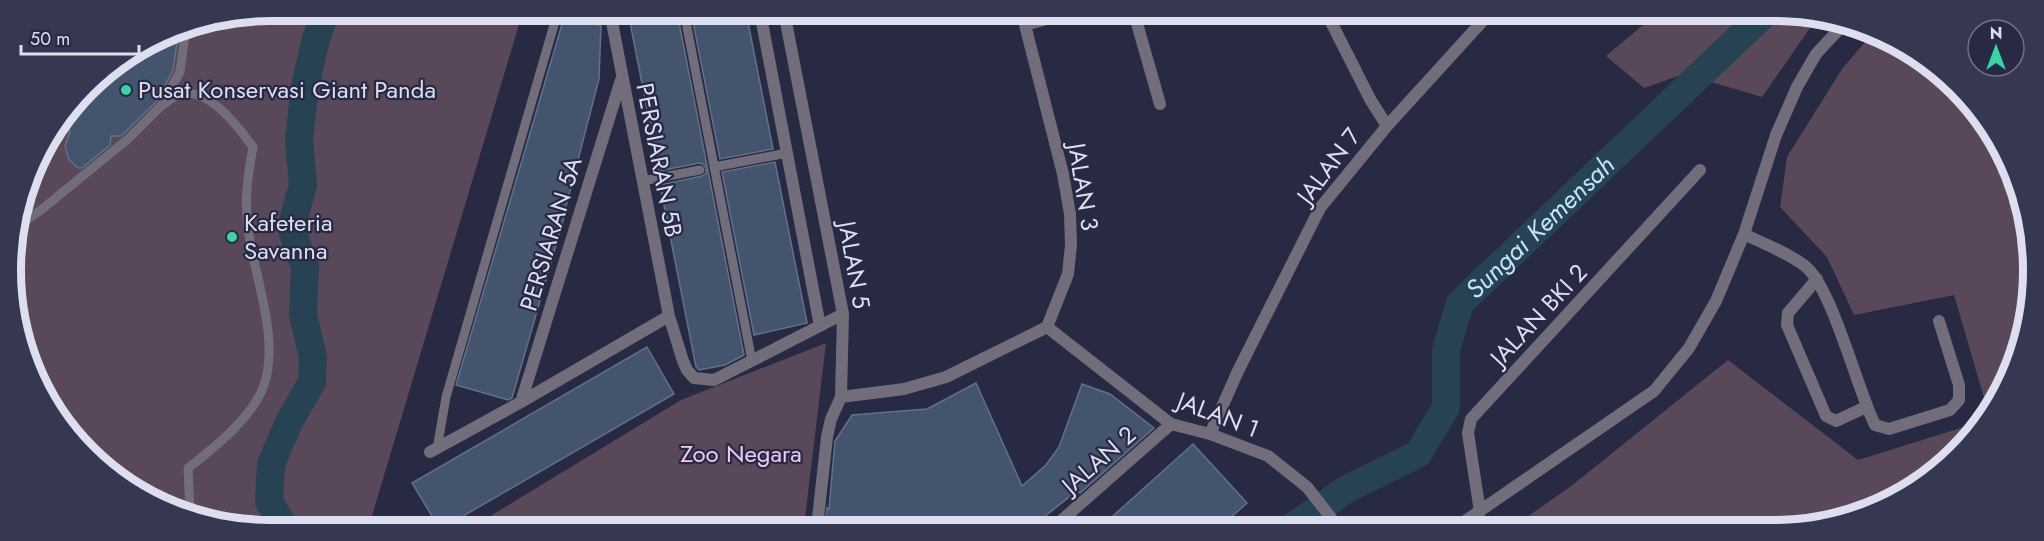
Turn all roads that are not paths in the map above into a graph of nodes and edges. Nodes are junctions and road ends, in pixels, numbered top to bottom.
1 (555, 21) edge
2 (612, 21) edge
3 (686, 21) edge
4 (762, 21) edge
5 (786, 21) edge
6 (1025, 21) edge
7 (1136, 21) edge
8 (1333, 21) edge
9 (1483, 21) edge
10 (1838, 30) edge
11 (185, 36) edge
12 (622, 78) junction
13 (1160, 104) dead end
14 (162, 105) junction
15 (1387, 126) junction
16 (787, 153) junction
17 (714, 167) junction
18 (700, 170) dead end
19 (1700, 170) dead end
20 (642, 181) junction
21 (27, 220) edge
22 (1744, 234) junction
23 (1817, 279) junction
24 (843, 314) junction
25 (669, 316) junction
26 (1939, 321) dead end
27 (820, 326) junction
28 (1047, 327) junction
29 (752, 361) junction
30 (841, 397) junction
31 (521, 402) junction
32 (1866, 407) junction
33 (1171, 424) junction
34 (1210, 434) junction
35 (434, 450) joint
36 (190, 507) edge
37 (1480, 512) junction
38 (818, 520) edge
39 (1062, 520) edge
40 (1333, 520) edge
41 (1468, 520) edge

1 - 35 lane
2 - 12 street, PERSIARAN 5B
3 - 17 lane
4 - 16 street, JALAN 5
5 - 24 street, JALAN 5
6 - 28 street, JALAN 3
7 - 13 street
8 - 15 street
9 - 15 street, JALAN 7
10 - 22 street
11 - 14 lane
12 - 20 street, PERSIARAN 5B
12 - 31 street, PERSIARAN 5A
14 - 21 lane
14 - 36 lane
15 - 34 street, JALAN 7
16 - 17 lane
16 - 27 street, JALAN 5
17 - 29 lane
18 - 20 lane
19 - 37 street, JALAN BKI 2
20 - 25 street, PERSIARAN 5B
22 - 23 street
22 - 37 street
23 - 32 street
23 - 32 street
24 - 27 street
24 - 30 street, JALAN 5
25 - 29 street
25 - 31 street
26 - 32 street
27 - 29 street
28 - 30 street
28 - 33 street, JALAN 1
30 - 38 street, JALAN 5
31 - 35 street
33 - 34 street, JALAN 1
33 - 39 street, JALAN 2
34 - 40 street, JALAN 1
37 - 41 street

